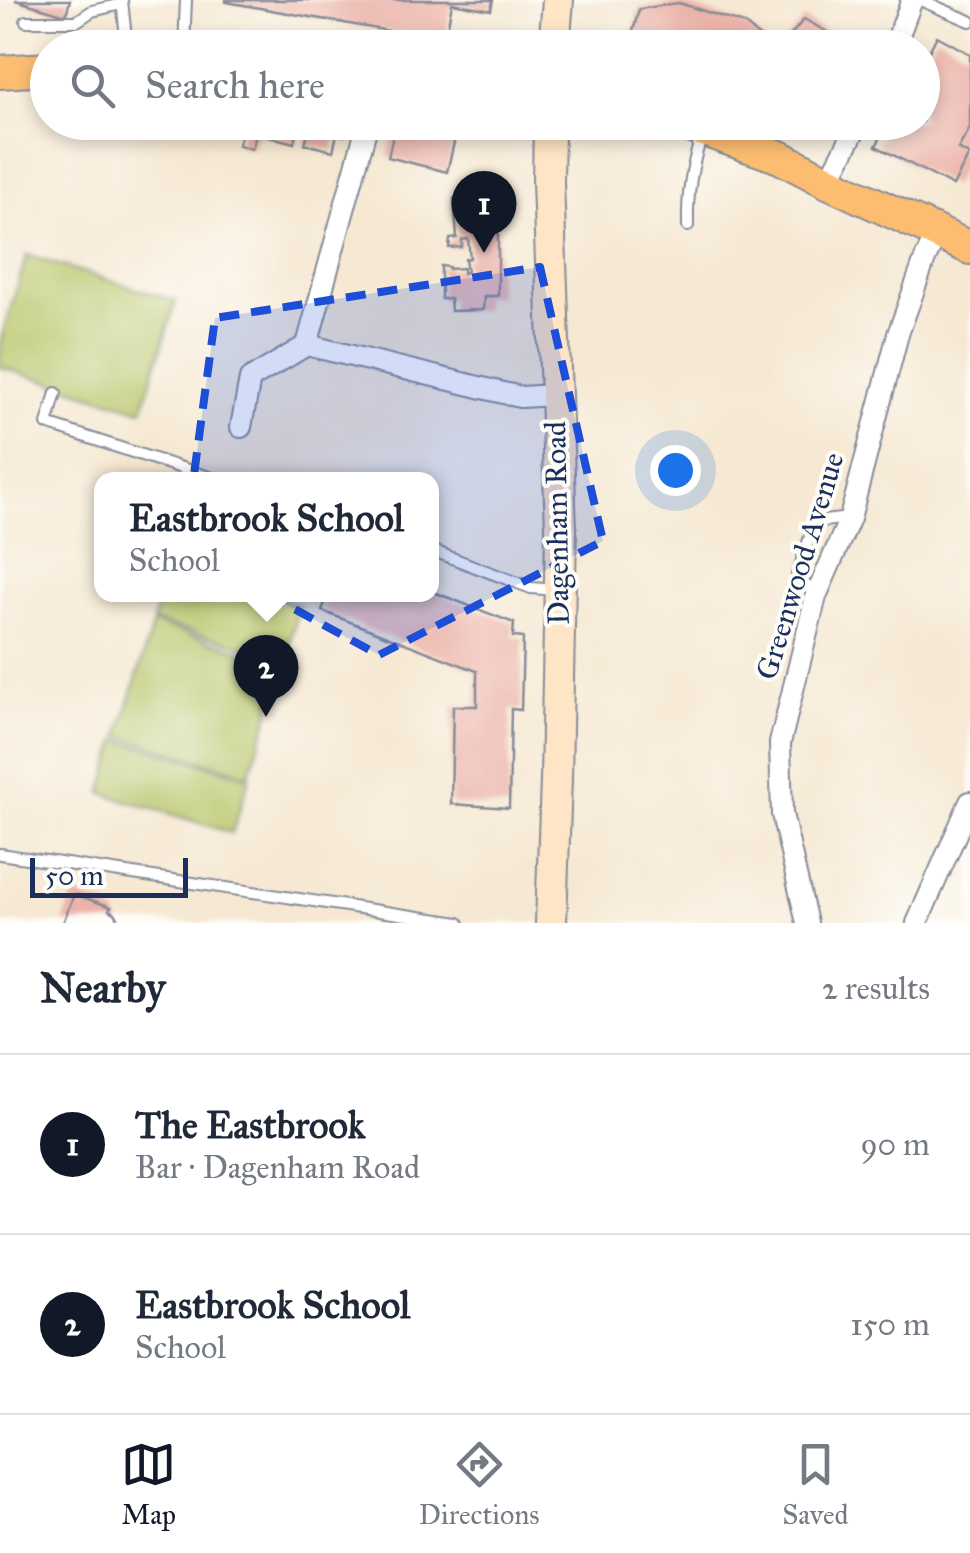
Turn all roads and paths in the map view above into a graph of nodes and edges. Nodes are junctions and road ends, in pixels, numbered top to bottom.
1 (186, 0) edge
2 (558, 0) edge
3 (912, 0) edge
4 (920, 0) edge
5 (122, 2) edge
6 (26, 21) dead end
7 (970, 22) edge
8 (125, 30) edge
9 (185, 30) edge
10 (556, 30) edge
11 (901, 30) edge
12 (30, 70) edge
13 (0, 72) edge
14 (363, 140) edge
15 (549, 140) edge
16 (691, 140) edge
17 (730, 140) edge
18 (850, 140) edge
19 (828, 182) junction
20 (688, 226) dead end
21 (937, 233) junction
22 (970, 248) edge
23 (307, 345) junction
24 (56, 393) dead end
25 (555, 395) junction
26 (241, 426) dead end
27 (194, 472) edge
28 (850, 518) junction
29 (439, 553) edge
30 (560, 590) junction
31 (816, 596) junction
32 (970, 802) edge
33 (0, 854) edge
34 (460, 923) edge
35 (550, 923) edge
36 (807, 923) edge
37 (917, 923) edge

1 - 9 lane
2 - 10 street
3 - 11 street
4 - 7 lane
5 - 6 lane
5 - 8 lane
12 - 13 main road
14 - 23 street
15 - 25 street, Dagenham Road
16 - 20 lane
17 - 19 main road
18 - 19 street
19 - 21 main road
21 - 22 main road
21 - 28 street, Greenwood Avenue
23 - 25 street
23 - 26 street
24 - 27 lane
25 - 30 street, Dagenham Road
28 - 31 street, Greenwood Avenue
28 - 31 lane
29 - 30 lane
30 - 35 street, Dagenham Road
31 - 36 street, Greenwood Avenue
32 - 37 street
33 - 34 lane

